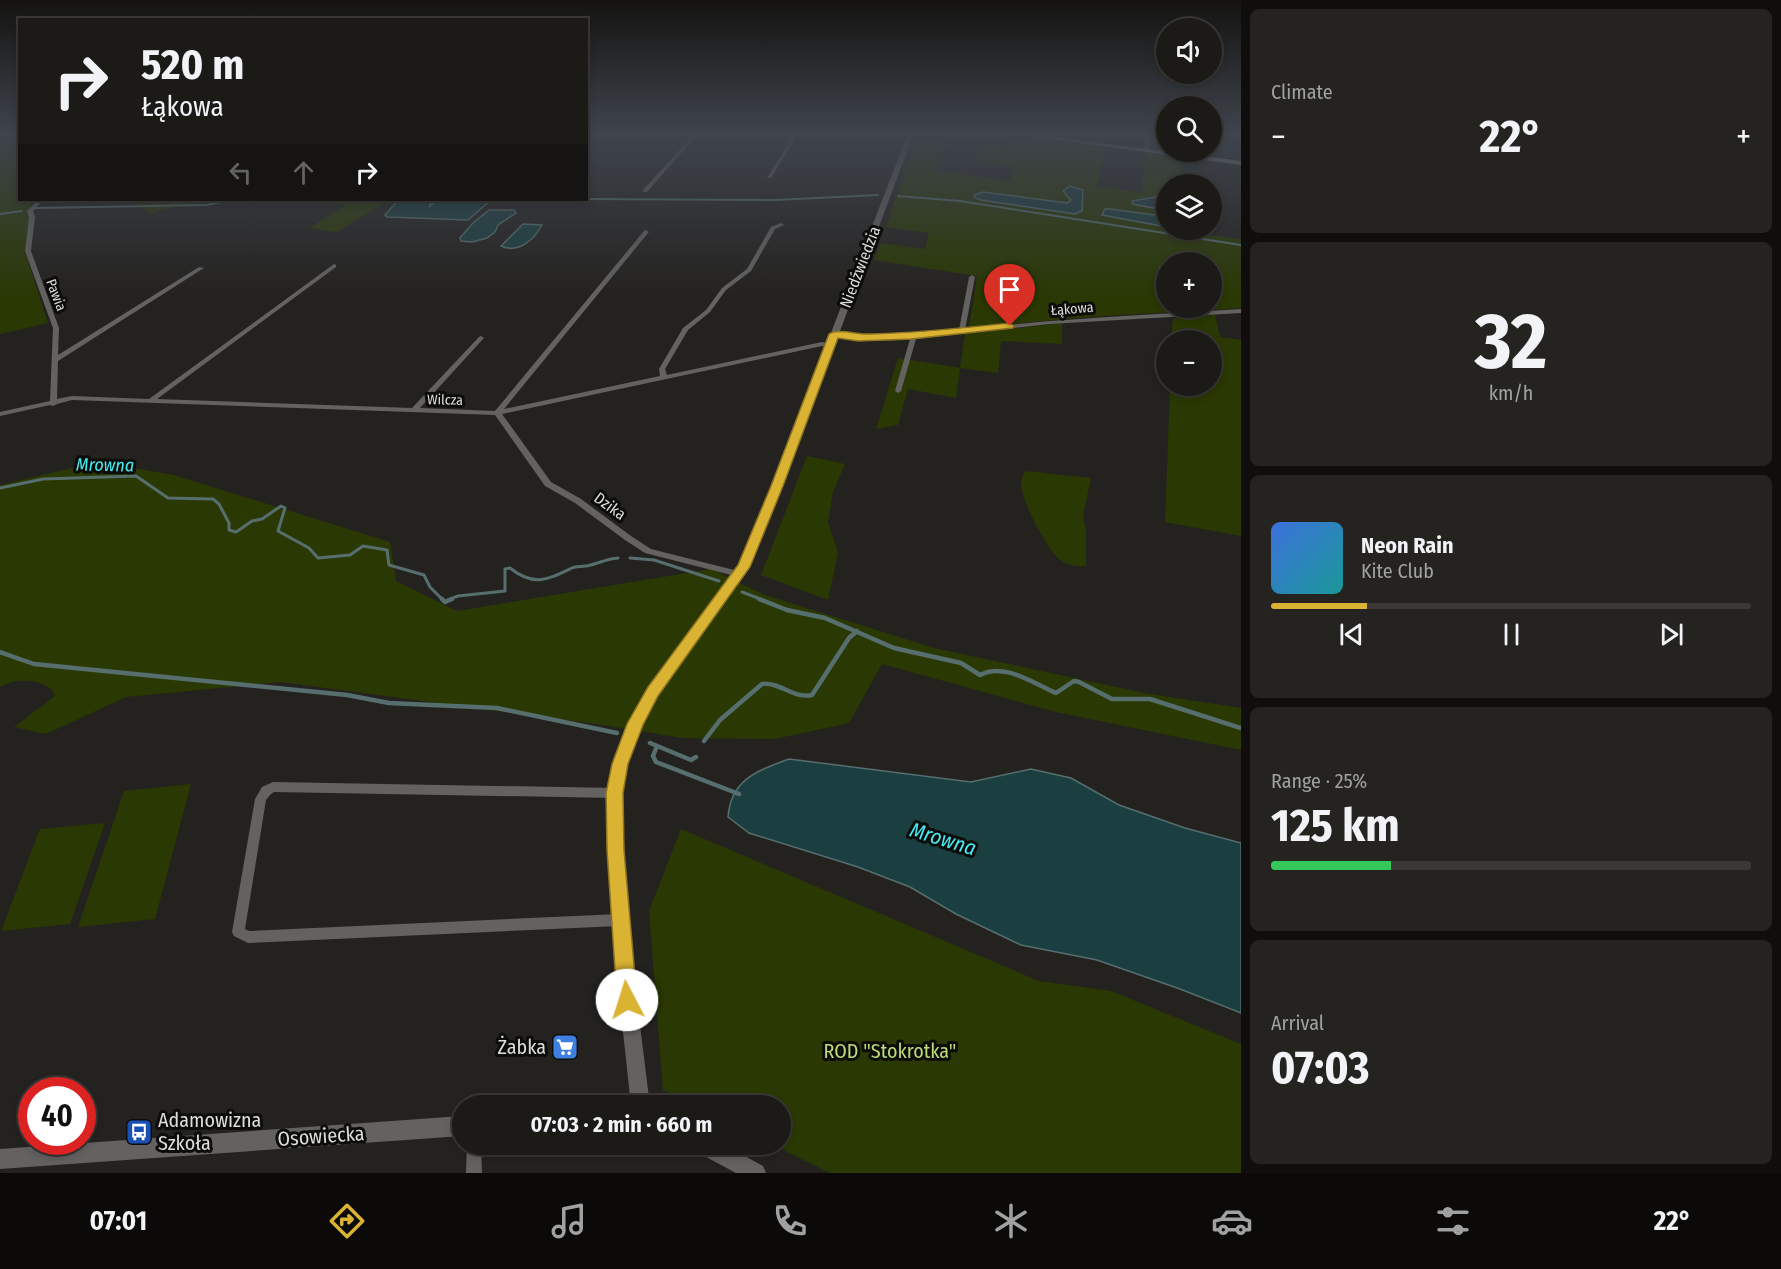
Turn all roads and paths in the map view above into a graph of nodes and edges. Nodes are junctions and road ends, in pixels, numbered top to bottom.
1 (648, 188) edge
2 (890, 188) edge
3 (645, 191) dead end
4 (39, 201) edge
5 (781, 225) dead end
6 (646, 232) dead end
7 (334, 266) dead end
8 (201, 268) dead end
9 (972, 277) dead end
10 (1241, 311) edge
11 (962, 331) junction
12 (834, 334) junction
13 (911, 336) junction
14 (480, 338) dead end
15 (830, 345) junction
16 (55, 360) junction
17 (663, 378) junction
18 (898, 391) dead end
19 (150, 401) junction
20 (53, 404) junction
21 (413, 411) junction
22 (497, 413) junction
23 (0, 414) edge
24 (739, 574) junction
25 (615, 793) junction
26 (620, 920) junction
27 (640, 1095) edge
28 (452, 1127) edge
29 (474, 1155) edge
30 (722, 1155) edge
31 (0, 1159) edge
32 (474, 1173) edge
33 (756, 1173) edge

1 - 3 street
2 - 12 street, Niedźwiedzia
4 - 16 street, Pawia
5 - 17 street
6 - 22 street
7 - 19 street
8 - 16 street
9 - 11 street
10 - 11 street, Łąkowa
11 - 13 street, Łąkowa
12 - 13 street, Łąkowa
12 - 15 street, Niedźwiedzia
13 - 18 street
14 - 21 street
15 - 17 street, Wilcza
15 - 24 street, Niedźwiedzia
16 - 20 street, Pawia
17 - 22 street, Wilcza
19 - 20 street, Wilcza
19 - 21 street, Wilcza
20 - 23 street, Wilcza
21 - 22 street, Wilcza
22 - 24 street, Dzika
24 - 25 street, Niedźwiedzia
25 - 26 street, Niedźwiedzia
25 - 26 street
26 - 27 street, Niedźwiedzia
28 - 31 street, Osowiecka
29 - 32 street
30 - 33 street

